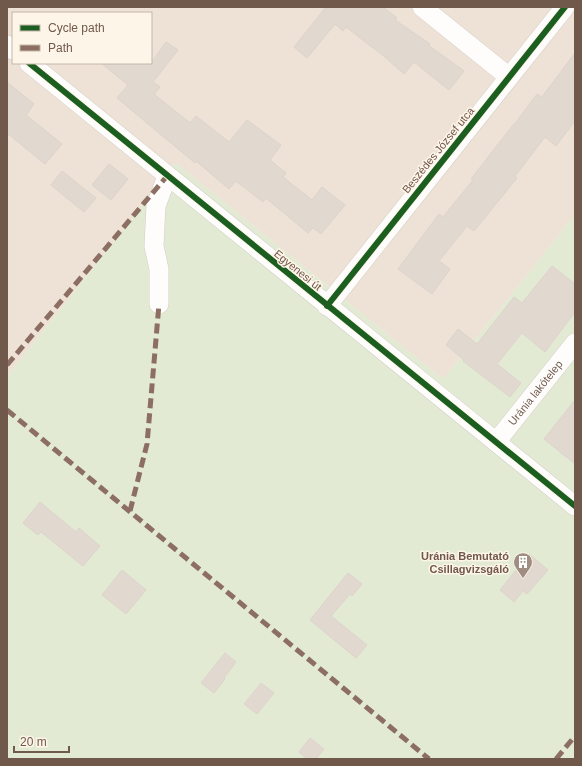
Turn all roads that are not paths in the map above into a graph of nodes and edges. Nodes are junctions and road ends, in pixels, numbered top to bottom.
1 (422, 7) edge
2 (565, 7) edge
3 (30, 64) edge
4 (509, 77) junction
5 (167, 176) junction
6 (159, 304) dead end
7 (327, 306) junction
8 (575, 343) edge
9 (496, 442) junction
10 (575, 506) edge

1 - 4 street
2 - 4 street, Beszédes József utca
3 - 5 street, Egyenesi út
4 - 7 street, Beszédes József utca
5 - 6 street
5 - 7 street, Egyenesi út
7 - 9 street, Egyenesi út
8 - 9 street, Uránia lakótelep
9 - 10 street, Egyenesi út

